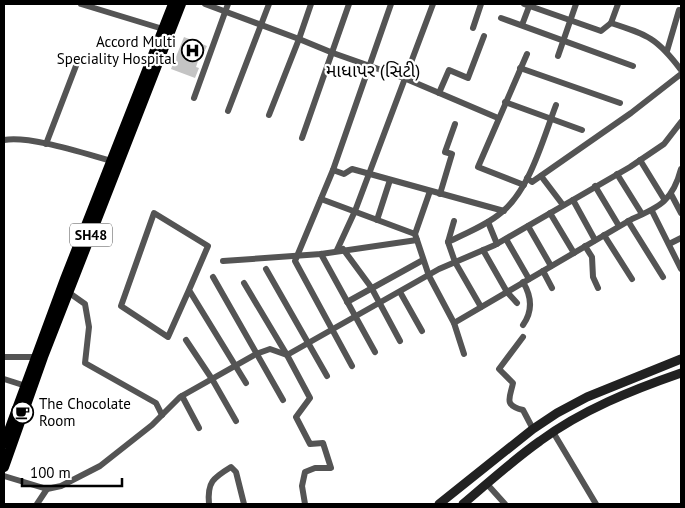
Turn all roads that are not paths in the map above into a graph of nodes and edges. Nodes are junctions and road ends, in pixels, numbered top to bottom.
1 (81, 4) edge
2 (173, 4) edge
3 (181, 4) edge
4 (205, 4) edge
5 (228, 4) edge
6 (269, 4) edge
7 (311, 4) edge
8 (349, 4) edge
9 (391, 4) edge
10 (433, 4) edge
11 (481, 4) edge
12 (528, 4) edge
13 (576, 4) edge
14 (618, 4) edge
15 (679, 10) dead end
16 (225, 11) junction
17 (501, 18) dead end
18 (570, 20) junction
19 (611, 23) junction
20 (262, 25) junction
21 (522, 25) junction
22 (473, 28) dead end
23 (163, 29) junction
24 (484, 36) dead end
25 (299, 39) junction
26 (563, 40) junction
27 (667, 51) junction
28 (333, 53) junction
29 (527, 54) dead end
30 (558, 56) dead end
31 (79, 58) dead end
32 (369, 65) junction
33 (633, 66) dead end
34 (520, 68) junction
35 (681, 70) edge
36 (681, 74) edge
37 (404, 78) junction
38 (439, 93) junction
39 (194, 98) dead end
40 (505, 102) junction
41 (620, 103) dead end
42 (556, 105) dead end
43 (228, 111) dead end
44 (269, 114) dead end
45 (498, 118) junction
46 (550, 119) junction
47 (681, 122) edge
48 (455, 124) dead end
49 (582, 130) dead end
50 (302, 138) dead end
51 (4, 140) edge
52 (46, 144) junction
53 (640, 160) junction
54 (112, 161) junction
55 (681, 169) edge
56 (334, 170) junction
57 (368, 174) junction
58 (617, 174) junction
59 (541, 176) junction
60 (527, 178) junction
61 (390, 180) junction
62 (524, 186) junction
63 (596, 186) junction
64 (430, 191) junction
65 (440, 194) junction
66 (671, 194) junction
67 (321, 199) junction
68 (664, 199) junction
69 (573, 200) junction
70 (563, 206) junction
71 (504, 211) junction
72 (652, 211) junction
73 (355, 212) junction
74 (681, 212) edge
75 (550, 213) junction
76 (642, 214) junction
77 (377, 220) junction
78 (628, 220) junction
79 (454, 221) dead end
80 (488, 222) junction
81 (528, 226) junction
82 (619, 226) junction
83 (604, 235) junction
84 (416, 237) junction
85 (506, 238) junction
86 (681, 238) edge
87 (595, 240) junction
88 (448, 242) junction
89 (497, 244) junction
90 (669, 244) junction
91 (585, 246) junction
92 (340, 250) junction
93 (483, 250) junction
94 (574, 253) junction
95 (321, 254) junction
96 (297, 255) junction
97 (423, 260) junction
98 (223, 261) dead end
99 (455, 262) junction
100 (551, 266) junction
101 (266, 269) dead end
102 (681, 269) edge
103 (543, 271) junction
104 (429, 276) junction
105 (213, 277) dead end
106 (662, 277) dead end
107 (632, 278) dead end
108 (526, 281) junction
109 (244, 283) dead end
110 (371, 287) junction
111 (552, 288) dead end
112 (598, 288) dead end
113 (189, 290) junction
114 (68, 292) junction
115 (400, 292) junction
116 (507, 292) junction
117 (347, 302) junction
118 (517, 303) dead end
119 (380, 304) junction
120 (481, 307) junction
121 (355, 318) junction
122 (454, 323) junction
123 (523, 325) dead end
124 (332, 330) junction
125 (422, 331) dead end
126 (523, 337) dead end
127 (186, 340) dead end
128 (400, 341) dead end
129 (309, 343) junction
130 (375, 352) dead end
131 (256, 354) junction
132 (464, 354) dead end
133 (287, 355) junction
134 (4, 356) edge
135 (36, 357) junction
136 (681, 359) edge
137 (236, 366) junction
138 (352, 366) dead end
139 (681, 372) edge
140 (327, 376) dead end
141 (4, 379) edge
142 (212, 379) junction
143 (246, 383) dead end
144 (28, 387) junction
145 (182, 396) junction
146 (283, 400) dead end
147 (162, 415) junction
148 (236, 421) dead end
149 (199, 428) dead end
150 (533, 429) junction
151 (553, 432) junction
152 (4, 444) edge
153 (4, 467) edge
154 (4, 476) edge
155 (487, 484) junction
156 (47, 489) junction
157 (37, 504) edge
158 (209, 504) edge
159 (244, 504) edge
160 (305, 504) edge
161 (439, 504) edge
162 (463, 504) edge
163 (505, 504) edge
164 (596, 504) edge

1 - 23 street
2 - 23 main road, SH48
3 - 114 main road, SH48
4 - 16 street
5 - 16 street
6 - 20 street
7 - 25 street
8 - 28 street
9 - 32 street
10 - 37 street
11 - 22 street
12 - 18 street
12 - 21 street
13 - 18 street
14 - 19 street
15 - 27 street
16 - 20 street
16 - 39 street
17 - 21 street
18 - 19 street
18 - 26 street
19 - 27 street
20 - 25 street
20 - 43 street
21 - 26 street
23 - 54 main road, SH48
24 - 38 street
25 - 28 street
25 - 44 street
26 - 30 street
26 - 33 street
27 - 35 street
28 - 32 street
28 - 50 street
29 - 34 street
31 - 52 street
32 - 37 street
32 - 56 street
34 - 40 street
34 - 41 street
36 - 59 street
37 - 38 street
37 - 57 street
38 - 45 street
40 - 45 street
40 - 46 street
42 - 46 street
45 - 62 street
46 - 49 street
46 - 60 street
47 - 53 street
48 - 65 street
51 - 52 street
52 - 54 street
53 - 58 street
53 - 68 street
54 - 135 main road, SH48
55 - 66 street
56 - 57 street
56 - 67 street
57 - 61 street
57 - 73 street
58 - 63 street
58 - 76 street
59 - 60 street
59 - 70 street
60 - 62 street
61 - 64 street
61 - 77 street
62 - 71 street
63 - 69 street
63 - 82 street
64 - 65 street
64 - 84 street
65 - 71 street
66 - 68 street
66 - 74 street
67 - 73 street
67 - 96 street
68 - 72 street
69 - 70 street
69 - 87 street
70 - 75 street
71 - 80 street
72 - 76 street
72 - 90 street
73 - 77 street
73 - 92 street
75 - 81 street
75 - 94 street
76 - 78 street
77 - 84 street
78 - 82 street
78 - 106 street
79 - 88 street
80 - 88 street
80 - 89 street
81 - 85 street
81 - 100 street
82 - 83 street
83 - 87 street
83 - 107 street
84 - 92 street
84 - 97 street
85 - 89 street
85 - 108 street
86 - 90 street
87 - 91 street
88 - 99 street
89 - 93 street
90 - 102 street
91 - 94 street
91 - 112 street
92 - 95 street
92 - 110 street
93 - 99 street
93 - 116 street
94 - 100 street
95 - 96 street
95 - 117 street
96 - 98 street
96 - 124 street
97 - 104 street
97 - 110 street
99 - 104 street
99 - 120 street
100 - 103 street
101 - 129 street
103 - 108 street
103 - 111 street
104 - 115 street
104 - 122 street
105 - 131 street
108 - 116 street
108 - 123 street
109 - 133 street
110 - 117 street
110 - 119 street
113 - 113 street
113 - 137 street
114 - 144 main road, SH48
114 - 147 street
115 - 119 street
115 - 125 street
116 - 118 street
116 - 120 street
117 - 121 street
119 - 121 street
119 - 128 street
120 - 122 street
121 - 124 street
121 - 130 street
122 - 132 street
124 - 129 street
124 - 138 street
126 - 150 street
127 - 142 street
129 - 133 street
129 - 140 street
131 - 133 street
131 - 137 street
131 - 146 street
133 - 160 street
134 - 135 street
135 - 144 main road, SH48
136 - 150 main road
137 - 142 street
137 - 143 street
139 - 151 main road
141 - 144 street
142 - 145 street
142 - 148 street
144 - 152 main road, SH48
144 - 153 main road, SH48
145 - 147 street
145 - 149 street
147 - 156 street
150 - 161 main road
151 - 155 main road
151 - 164 street
154 - 156 street
155 - 162 main road
155 - 163 street
156 - 157 street
158 - 159 street

